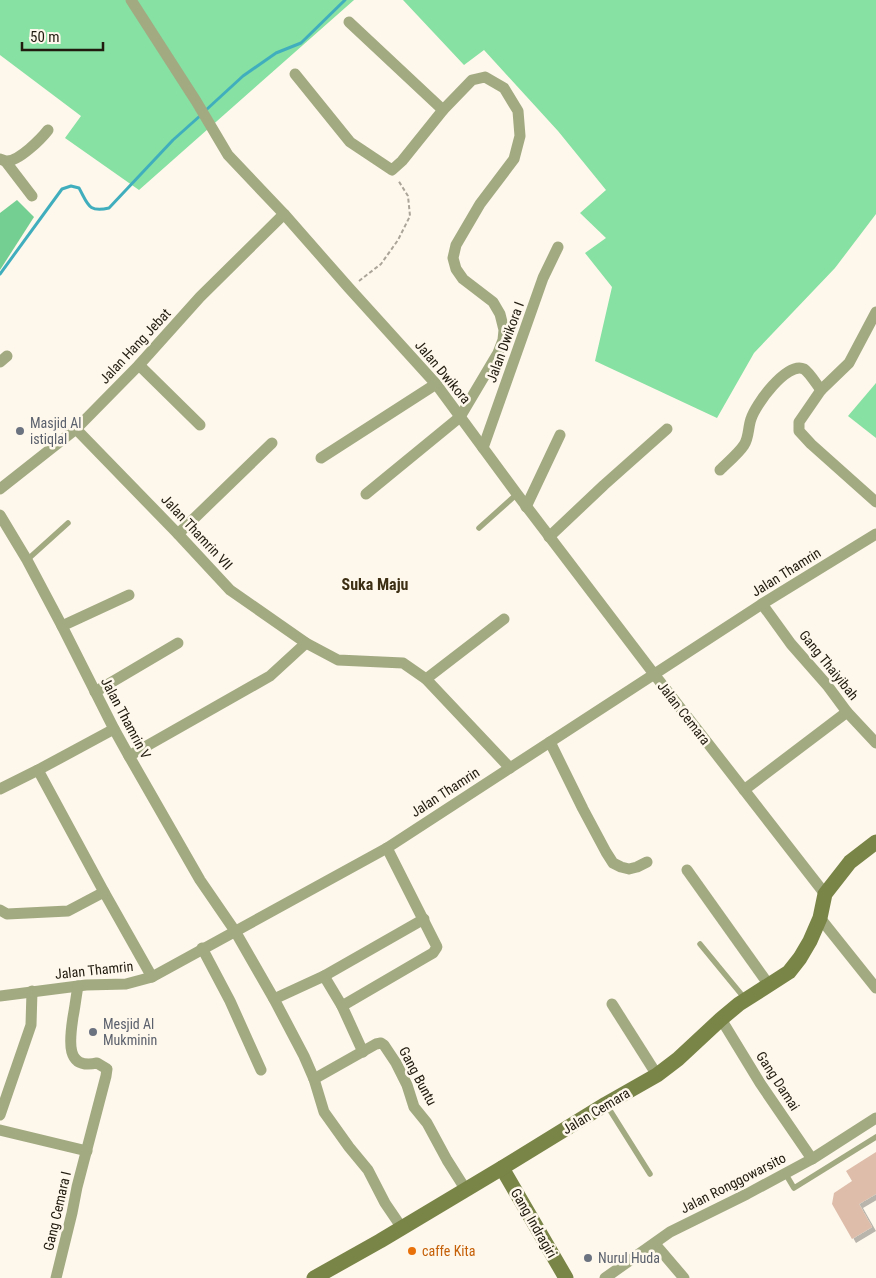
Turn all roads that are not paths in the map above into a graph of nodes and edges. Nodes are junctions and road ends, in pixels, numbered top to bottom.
1 (131, 0) edge
2 (349, 22) dead end
3 (295, 74) dead end
4 (443, 110) junction
5 (48, 130) dead end
6 (3, 160) edge
7 (32, 196) dead end
8 (284, 214) junction
9 (558, 247) dead end
10 (876, 312) edge
11 (139, 365) junction
12 (436, 384) junction
13 (821, 390) junction
14 (460, 417) junction
15 (200, 425) dead end
16 (76, 429) junction
17 (667, 429) dead end
18 (560, 435) dead end
19 (272, 443) dead end
20 (483, 448) junction
21 (321, 458) dead end
22 (720, 470) dead end
23 (0, 489) edge
24 (366, 494) dead end
25 (517, 494) junction
26 (876, 502) edge
27 (526, 507) junction
28 (0, 515) edge
29 (68, 522) dead end
30 (479, 528) dead end
31 (178, 534) junction
32 (876, 534) edge
33 (549, 537) junction
34 (27, 560) junction
35 (129, 595) dead end
36 (762, 604) junction
37 (504, 619) dead end
38 (62, 626) junction
39 (178, 643) dead end
40 (306, 643) junction
41 (654, 674) junction
42 (426, 679) junction
43 (95, 692) junction
44 (847, 712) junction
45 (114, 729) junction
46 (550, 742) junction
47 (876, 743) edge
48 (129, 756) junction
49 (510, 768) junction
50 (38, 770) junction
51 (0, 789) edge
52 (744, 790) junction
53 (876, 842) edge
54 (386, 848) junction
55 (647, 862) dead end
56 (687, 870) dead end
57 (104, 892) junction
58 (825, 894) junction
59 (0, 910) edge
60 (820, 918) junction
61 (424, 919) junction
62 (235, 931) junction
63 (700, 944) dead end
64 (202, 948) junction
65 (324, 976) junction
66 (152, 977) junction
67 (768, 985) junction
68 (78, 986) junction
69 (876, 988) edge
70 (32, 992) junction
71 (0, 996) edge
72 (274, 999) junction
73 (746, 1000) junction
74 (612, 1004) dead end
75 (342, 1006) junction
76 (721, 1020) junction
77 (363, 1052) junction
78 (261, 1070) dead end
79 (657, 1075) junction
80 (314, 1078) junction
81 (606, 1104) junction
82 (0, 1115) edge
83 (876, 1118) edge
84 (860, 1128) junction
85 (0, 1130) edge
86 (876, 1137) edge
87 (869, 1141) junction
88 (87, 1151) junction
89 (812, 1159) junction
90 (502, 1168) junction
91 (786, 1173) junction
92 (650, 1174) dead end
93 (466, 1190) junction
94 (402, 1228) junction
95 (655, 1244) junction
96 (56, 1278) edge
97 (314, 1278) edge
98 (566, 1278) edge
99 (605, 1278) edge
100 (684, 1278) edge

1 - 8 street, Jalan Dwikora
2 - 4 street
3 - 4 street
4 - 14 street
5 - 6 street
6 - 7 street
8 - 11 street, Jalan Hang Jebat
8 - 12 street, Jalan Dwikora
9 - 20 street, Jalan Dwikora I
10 - 13 street
11 - 15 street
11 - 16 street, Jalan Hang Jebat
12 - 14 street, Jalan Dwikora
12 - 21 street
13 - 22 street
13 - 26 street
14 - 20 street, Jalan Dwikora
14 - 24 street
16 - 23 street, Jalan Hang Jebat
16 - 31 street, Jalan Thamrin VII
17 - 33 street
18 - 27 street
19 - 31 street
20 - 25 street, Jalan Dwikora
25 - 27 street, Jalan Dwikora
25 - 30 lane
27 - 33 street, Jalan Dwikora
28 - 34 street, Jalan Thamrin V
29 - 34 lane
31 - 40 street, Jalan Thamrin VII
32 - 36 street, Jalan Thamrin
33 - 41 street, Jalan Dwikora
34 - 38 street, Jalan Thamrin V
35 - 38 street
36 - 41 street, Jalan Thamrin
36 - 44 street, Gang Thaiyibah
37 - 42 street
38 - 43 street, Jalan Thamrin V
39 - 43 street
40 - 42 street, Jalan Thamrin VII
40 - 48 street
41 - 46 street, Jalan Thamrin
41 - 52 street, Jalan Cemara
42 - 49 street, Jalan Thamrin VII
43 - 45 street, Jalan Thamrin V
44 - 47 street, Gang Thaiyibah
44 - 52 street
45 - 48 street, Jalan Thamrin V
45 - 50 street
46 - 49 street, Jalan Thamrin
46 - 55 street
48 - 62 street, Jalan Thamrin V
49 - 54 street, Jalan Thamrin
50 - 51 street
50 - 57 street
52 - 58 street, Jalan Cemara
53 - 58 street, Jalan Cemara
54 - 61 street
54 - 62 street, Jalan Thamrin
56 - 67 street
57 - 59 street
57 - 66 street
58 - 60 street, Jalan Cemara
60 - 67 street, Jalan Cemara
60 - 69 street
61 - 65 street
61 - 75 street
62 - 64 street, Jalan Thamrin
62 - 72 street, Jalan Thamrin V
63 - 73 lane
64 - 66 street, Jalan Thamrin
64 - 78 street
65 - 72 street
65 - 75 street
66 - 68 street, Jalan Thamrin
67 - 73 street, Jalan Cemara
68 - 70 street, Jalan Thamrin
68 - 88 street, Gang Cemara I
70 - 71 street, Jalan Thamrin
70 - 82 street
72 - 80 street, Jalan Thamrin V
73 - 76 street, Jalan Cemara
74 - 79 street
75 - 77 street
76 - 79 street, Jalan Cemara
76 - 89 street, Gang Damai
77 - 80 street, Gang Buntu
77 - 93 street, Gang Buntu
79 - 81 street, Jalan Cemara
80 - 94 street, Jalan Thamrin V
81 - 90 street, Jalan Cemara
81 - 92 lane
83 - 84 street, Jalan Ronggowarsito
84 - 87 lane
84 - 89 street, Jalan Ronggowarsito
85 - 88 street
86 - 87 lane
87 - 91 lane
88 - 96 street, Gang Cemara I
89 - 91 street, Jalan Ronggowarsito
90 - 93 street, Jalan Cemara
90 - 98 street, Gang Indragiri
91 - 95 street, Jalan Ronggowarsito
93 - 94 street, Jalan Cemara
94 - 97 street, Jalan Cemara
95 - 99 street, Jalan Ronggowarsito
95 - 100 street

